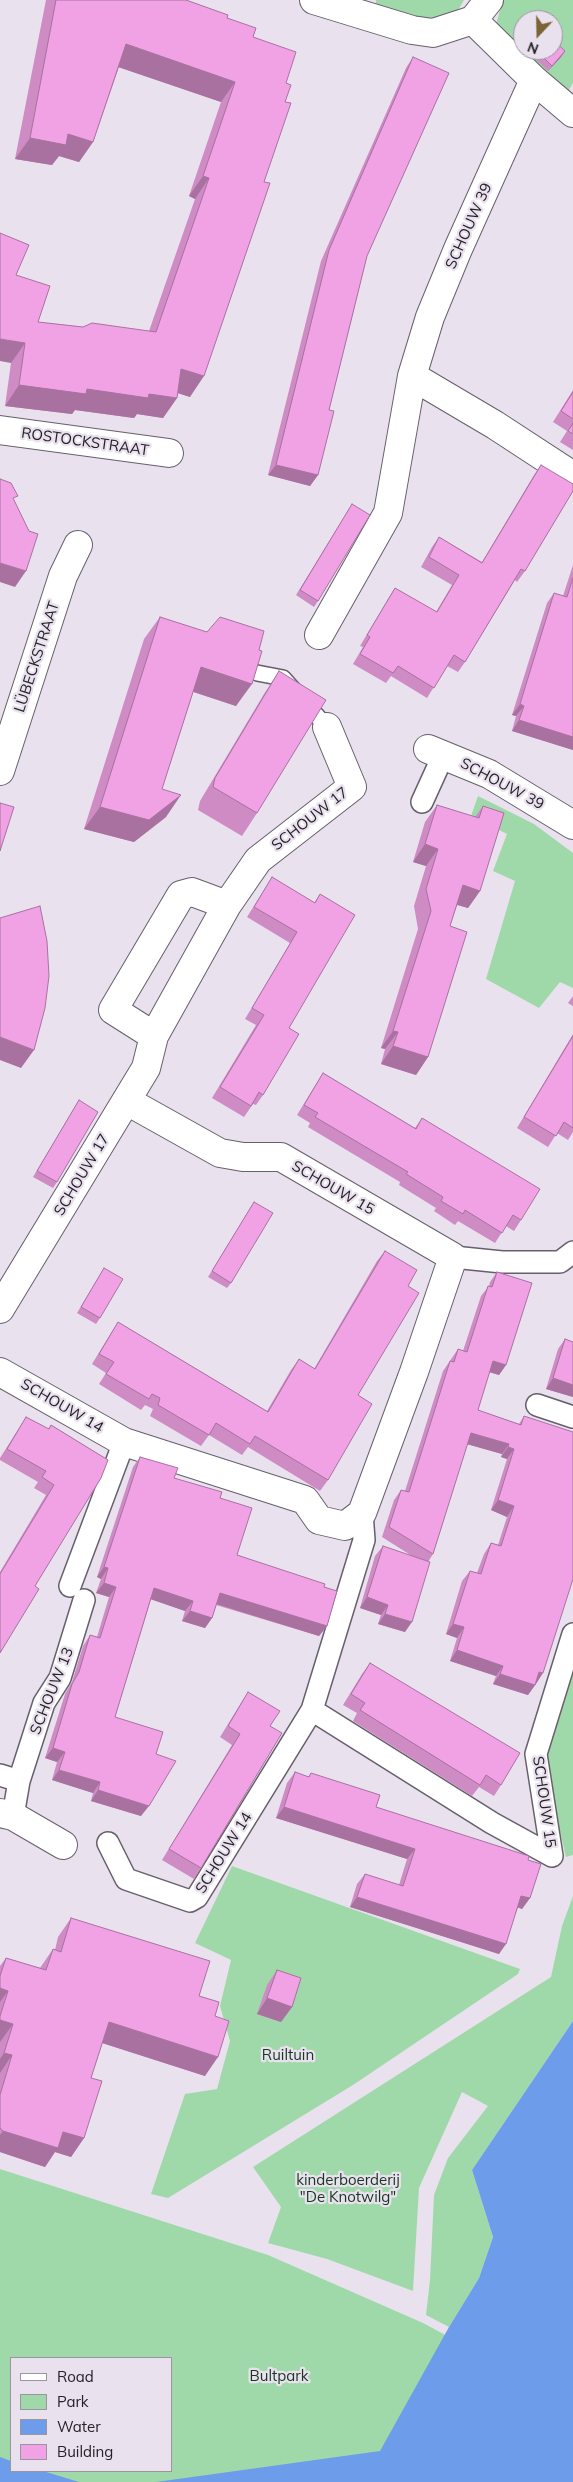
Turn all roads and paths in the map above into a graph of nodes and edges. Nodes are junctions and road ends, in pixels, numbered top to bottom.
1 (314, 0) edge
2 (481, 10) edge
3 (534, 80) junction
4 (573, 113) edge
5 (412, 376) junction
6 (0, 430) edge
7 (169, 453) dead end
8 (573, 476) edge
9 (78, 545) dead end
10 (319, 635) dead end
11 (257, 673) edge
12 (326, 727) joint
13 (433, 759) joint
14 (0, 770) edge
15 (422, 802) dead end
16 (573, 825) edge
17 (227, 904) junction
18 (154, 1036) junction
19 (127, 1101) junction
20 (573, 1252) edge
21 (453, 1257) junction
22 (0, 1309) edge
23 (0, 1372) edge
24 (537, 1405) dead end
25 (573, 1416) edge
26 (124, 1442) junction
27 (362, 1513) junction
28 (573, 1634) edge
29 (312, 1710) junction
30 (10, 1778) edge
31 (6, 1815) edge
32 (108, 1843) dead end
33 (63, 1845) dead end

1 - 2 street
2 - 3 street
3 - 4 street
3 - 5 street, SCHOUW 39
5 - 8 street
5 - 10 street, SCHOUW 39
6 - 7 street, ROSTOCKSTRAAT
9 - 14 street, LÜBECKSTRAAT
11 - 12 lane, SCHOUW 17
12 - 17 street, SCHOUW 17
13 - 15 street
13 - 16 street, SCHOUW 39
17 - 18 street, SCHOUW 17
17 - 18 street
18 - 19 street, SCHOUW 17
19 - 21 street, SCHOUW 15
19 - 22 street, SCHOUW 17
20 - 21 street, SCHOUW 15
21 - 27 street, SCHOUW 14
23 - 26 street, SCHOUW 14
24 - 25 street
26 - 27 street, SCHOUW 14
26 - 30 street, SCHOUW 13
27 - 29 street, SCHOUW 14
28 - 29 street, SCHOUW 15
29 - 32 street, SCHOUW 14
30 - 31 street, SCHOUW 13
31 - 33 street

